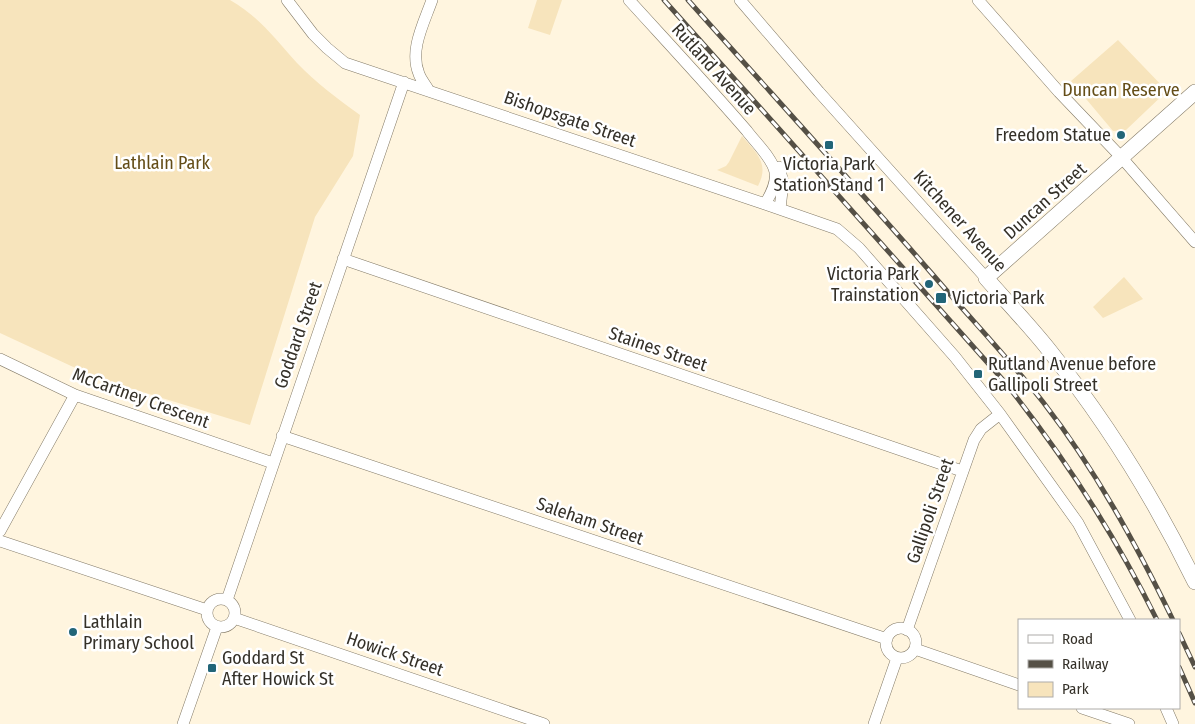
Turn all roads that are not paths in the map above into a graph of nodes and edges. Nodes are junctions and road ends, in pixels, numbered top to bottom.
1 (287, 0) edge
2 (432, 0) edge
3 (629, 0) edge
4 (978, 0) edge
5 (747, 2) edge
6 (404, 82) junction
7 (429, 91) junction
8 (1195, 92) edge
9 (752, 138) junction
10 (1122, 158) junction
11 (765, 204) junction
12 (780, 209) junction
13 (1195, 242) edge
14 (343, 259) junction
15 (986, 278) junction
16 (0, 359) edge
17 (75, 396) junction
18 (1000, 414) junction
19 (282, 436) junction
20 (273, 462) junction
21 (962, 471) junction
22 (0, 531) edge
23 (0, 541) edge
24 (1193, 573) edge
25 (227, 600) junction
26 (207, 610) junction
27 (234, 618) junction
28 (1129, 619) edge
29 (217, 627) junction
30 (907, 630) junction
31 (886, 639) junction
32 (915, 649) junction
33 (897, 658) junction
34 (1018, 685) edge
35 (1085, 709) edge
36 (1166, 709) edge
37 (183, 724) edge
38 (544, 724) edge
39 (874, 724) edge
40 (1128, 724) edge
41 (1173, 724) edge

1 - 6 street, Bishopsgate Street
2 - 7 street
3 - 9 street, Rutland Avenue
4 - 10 street
5 - 15 street, Kitchener Avenue
6 - 7 street, Bishopsgate Street
6 - 14 street, Goddard Street
7 - 11 street, Bishopsgate Street
8 - 10 street, Duncan Street
9 - 11 street, Rutland Avenue
9 - 12 street, Rutland Avenue
10 - 13 street
10 - 15 street, Duncan Street
11 - 12 street, Bishopsgate Street
12 - 18 street, Bishopsgate Street
14 - 19 street, Goddard Street
14 - 21 street, Staines Street
15 - 24 street, Kitchener Avenue
16 - 17 street, McCartney Crescent
17 - 20 street, McCartney Crescent
17 - 22 street
18 - 21 street, Gallipoli Street
18 - 28 street, Bishopsgate Street
19 - 20 street, Goddard Street
19 - 31 street, Saleham Street
20 - 25 street, Goddard Street
21 - 30 street, Gallipoli Street
23 - 26 street
25 - 26 street
25 - 27 street
26 - 29 street
27 - 29 street
27 - 38 street, Howick Street
29 - 37 street
30 - 31 street
30 - 32 street
31 - 33 street
32 - 33 street
32 - 34 street
33 - 39 street
35 - 40 street
36 - 41 street

